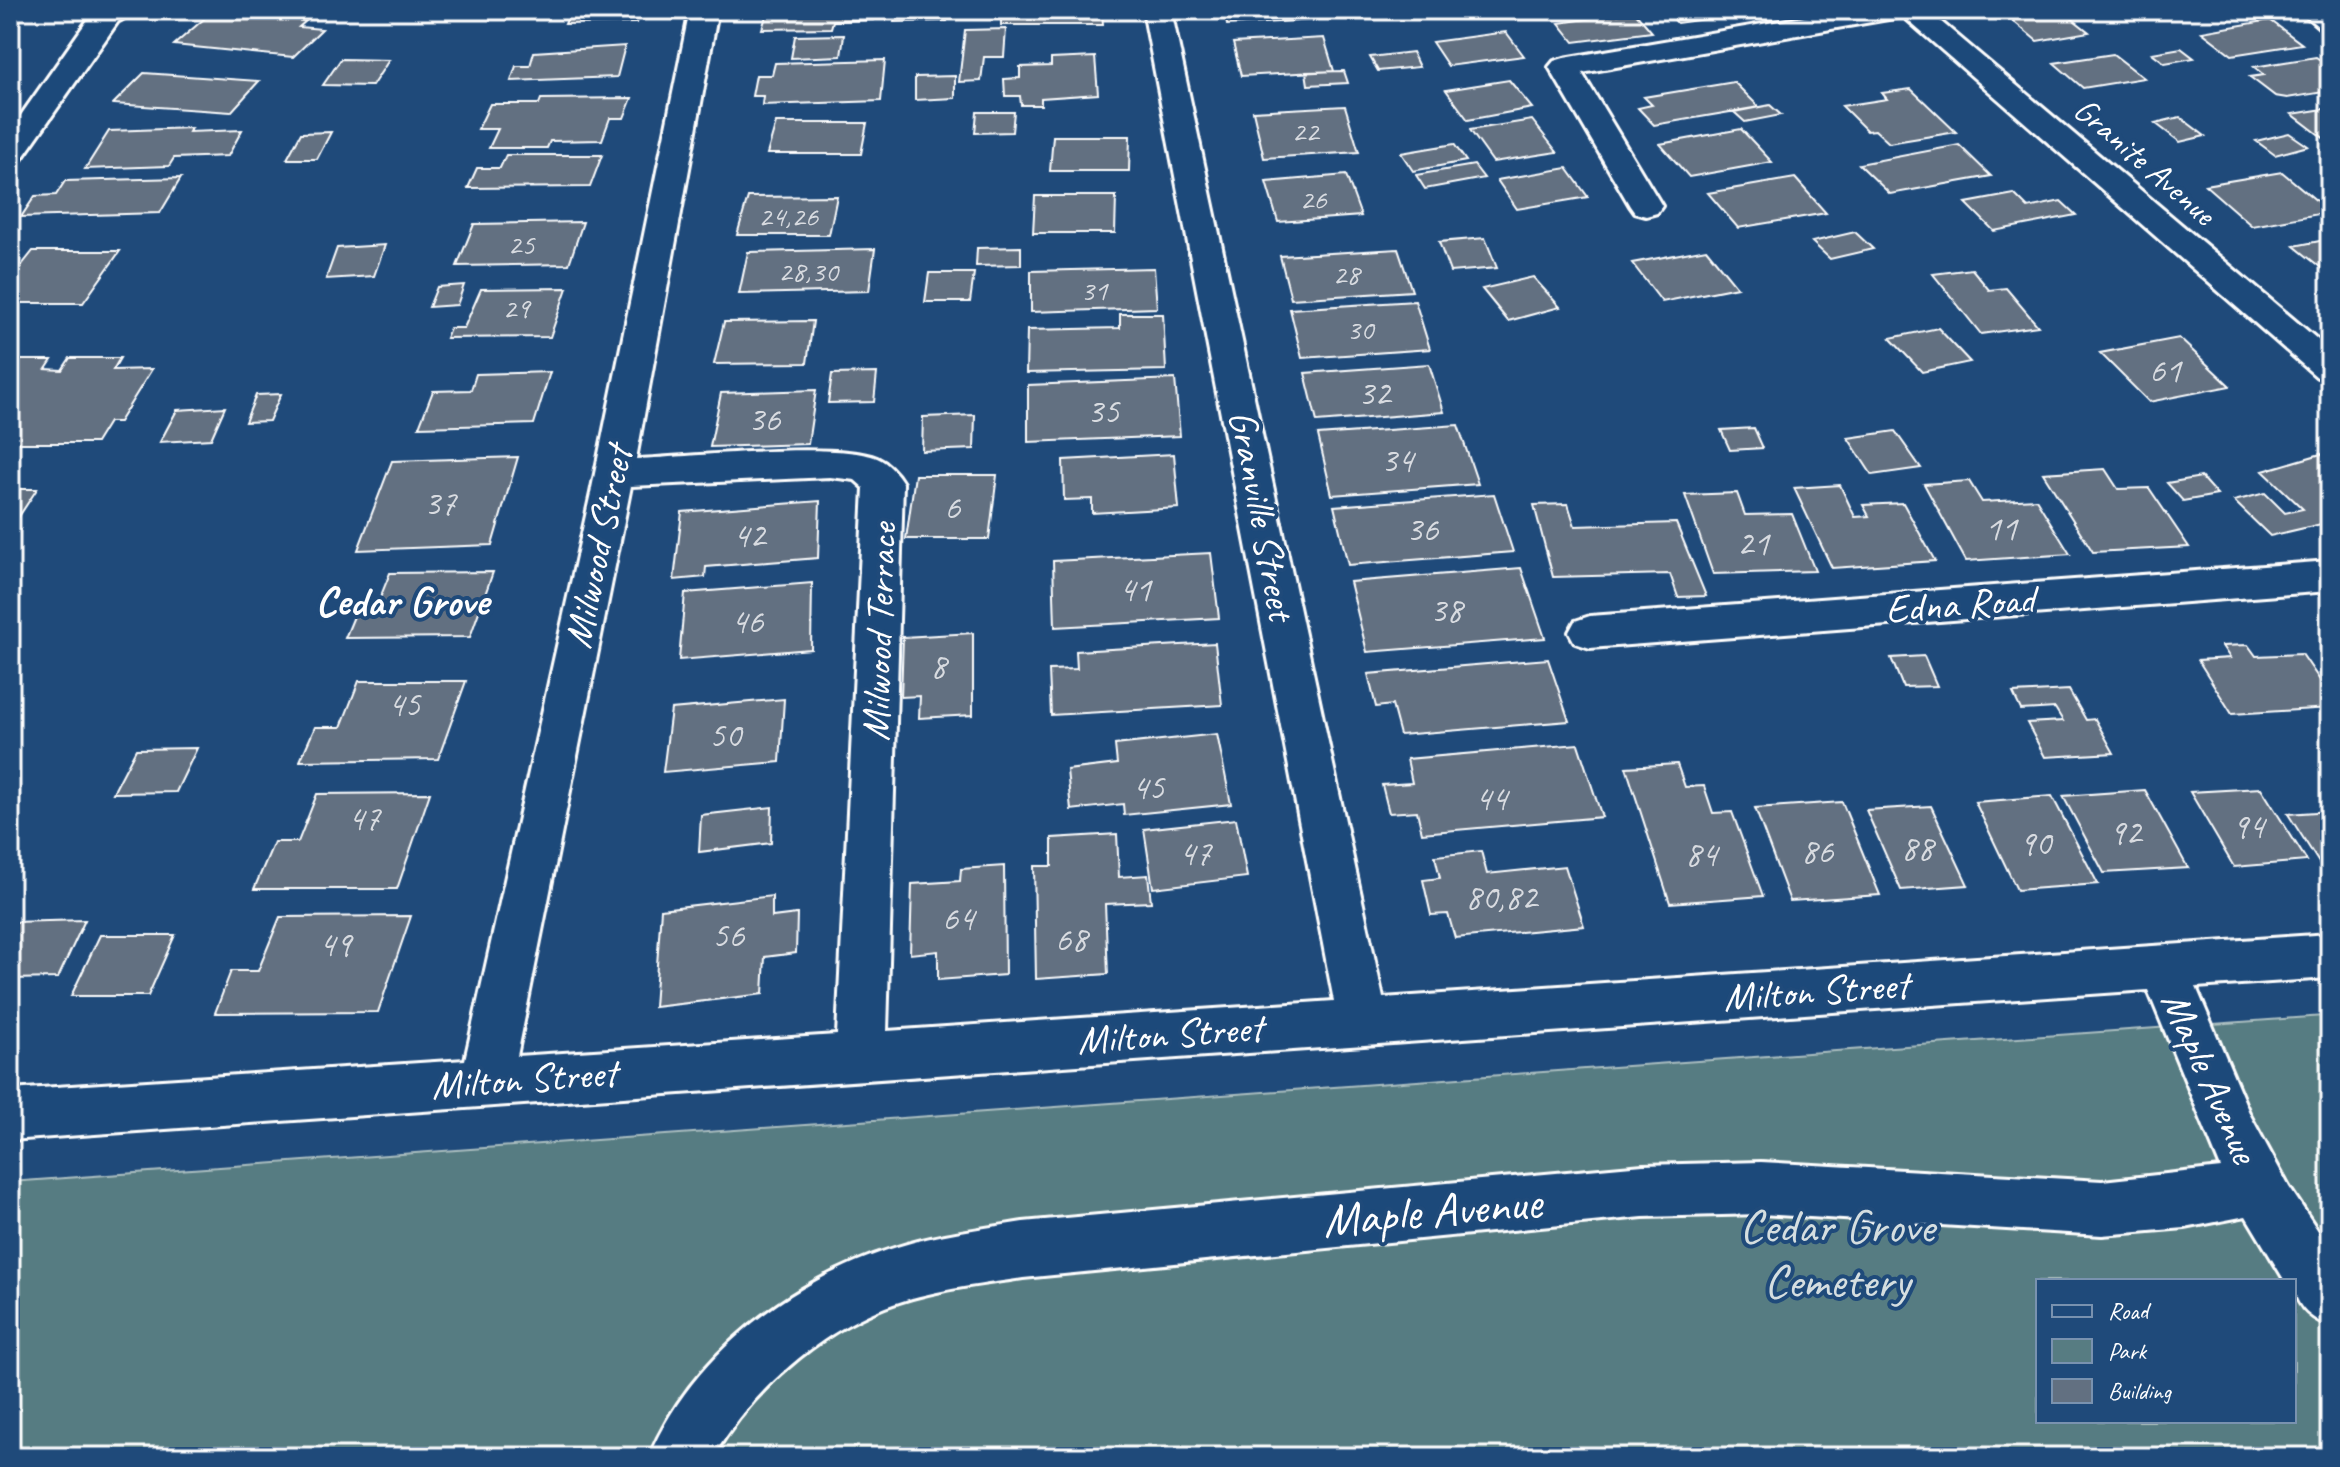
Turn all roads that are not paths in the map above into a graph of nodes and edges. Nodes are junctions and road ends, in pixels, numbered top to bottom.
1 (704, 10) edge
2 (1157, 10) edge
3 (1894, 10) edge
4 (1910, 10) edge
5 (2313, 10) edge
6 (109, 12) edge
7 (2330, 22) edge
8 (10, 153) edge
9 (1646, 206) dead end
10 (2330, 369) edge
11 (614, 473) junction
12 (2330, 576) edge
13 (1590, 632) dead end
14 (2330, 956) edge
15 (2161, 967) junction
16 (1363, 1021) junction
17 (861, 1055) junction
18 (486, 1082) junction
19 (10, 1115) edge
20 (2259, 1187) junction
21 (2330, 1298) edge
22 (679, 1457) edge

1 - 11 main road, Milwood Street
2 - 16 main road, Granville Street
3 - 9 main road
4 - 10 main road, Granite Avenue
5 - 7 main road
6 - 8 main road
11 - 17 main road, Milwood Terrace
11 - 18 main road, Milwood Street
12 - 13 main road, Edna Road
14 - 15 main road, Milton Street
15 - 16 main road, Milton Street
15 - 20 main road, Maple Avenue
16 - 17 main road, Milton Street
17 - 18 main road, Milton Street
18 - 19 main road, Milton Street
20 - 21 main road, Maple Avenue
20 - 22 main road, Maple Avenue

